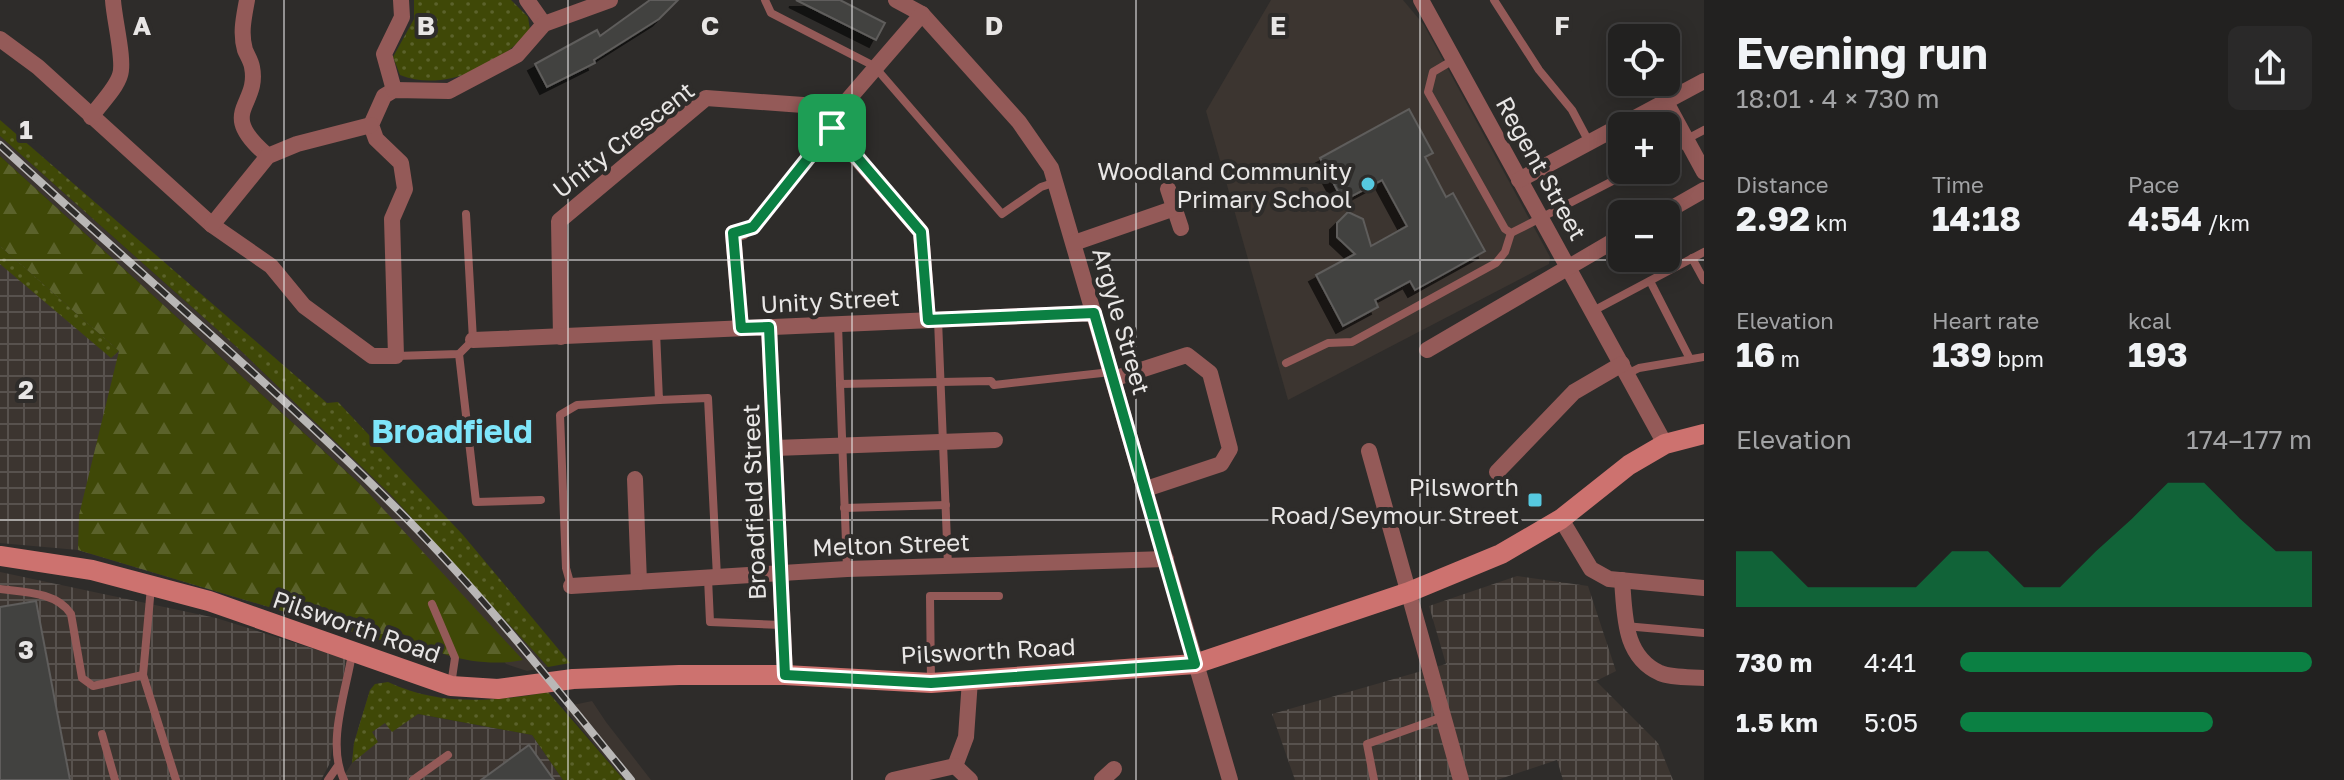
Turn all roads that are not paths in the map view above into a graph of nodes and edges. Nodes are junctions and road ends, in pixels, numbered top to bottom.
1 (113, 0) edge
2 (247, 0) edge
3 (401, 0) edge
4 (527, 0) edge
5 (610, 0) edge
6 (765, 0) edge
7 (896, 0) edge
8 (1421, 0) edge
9 (1494, 0) edge
10 (922, 14) junction
11 (544, 24) junction
12 (0, 39) edge
13 (1456, 59) junction
14 (874, 66) junction
15 (1704, 81) edge
16 (394, 90) junction
17 (1666, 102) junction
18 (91, 117) junction
19 (371, 125) junction
20 (830, 126) junction
21 (1704, 130) edge
22 (1688, 141) junction
23 (1590, 142) junction
24 (1680, 146) edge
25 (268, 156) junction
26 (1704, 172) edge
27 (1519, 180) junction
28 (1056, 182) junction
29 (1608, 184) edge
30 (1168, 189) dead end
31 (1704, 190) edge
32 (1680, 204) edge
33 (1175, 208) junction
34 (466, 214) dead end
35 (1540, 219) junction
36 (212, 225) junction
37 (1181, 228) dead end
38 (742, 232) road end
39 (1511, 233) junction
40 (1074, 243) junction
41 (1608, 244) edge
42 (1704, 252) edge
43 (1692, 258) junction
44 (1569, 266) junction
45 (1704, 280) edge
46 (1650, 281) junction
47 (1593, 311) junction
48 (1094, 313) junction
49 (933, 319) junction
50 (838, 323) junction
51 (769, 327) junction
52 (741, 328) junction
53 (656, 332) junction
54 (561, 337) junction
55 (473, 340) junction
56 (1427, 350) dead end
57 (459, 354) junction
58 (396, 356) junction
59 (1704, 357) edge
60 (1690, 359) junction
61 (1286, 363) dead end
62 (1624, 369) junction
63 (1112, 375) junction
64 (941, 381) junction
65 (840, 384) junction
66 (659, 400) junction
67 (1704, 434) edge
68 (995, 440) dead end
69 (944, 441) junction
70 (1665, 444) junction
71 (842, 445) junction
72 (775, 448) junction
73 (1369, 451) dead end
74 (1497, 472) dead end
75 (635, 479) dead end
76 (1146, 489) junction
77 (541, 500) dead end
78 (946, 505) junction
79 (844, 508) junction
80 (1561, 519) junction
81 (0, 556) edge
82 (1166, 559) junction
83 (948, 566) junction
84 (847, 569) junction
85 (780, 573) junction
86 (712, 577) junction
87 (1622, 580) junction
88 (639, 582) junction
89 (151, 586) junction
90 (571, 586) joint
91 (1704, 588) edge
92 (0, 589) edge
93 (1409, 592) junction
94 (999, 596) dead end
95 (432, 604) dead end
96 (782, 625) junction
97 (1625, 626) junction
98 (1704, 633) edge
99 (352, 653) junction
100 (1195, 664) junction
101 (143, 675) junction
102 (785, 675) junction
103 (1704, 678) edge
104 (970, 680) junction
105 (931, 683) junction
106 (451, 686) junction
107 (1444, 717) junction
108 (102, 734) dead end
109 (448, 755) dead end
110 (955, 766) junction
111 (337, 767) junction
112 (115, 780) edge
113 (176, 780) edge
114 (328, 780) edge
115 (344, 780) edge
116 (413, 780) edge
117 (893, 780) edge
118 (970, 780) edge
119 (1230, 780) edge
120 (1374, 780) edge
121 (1461, 780) edge

1 - 18 street
2 - 25 street
3 - 16 street
4 - 11 street
5 - 11 street
6 - 14 lane
7 - 10 street, Argyle Street
8 - 13 street, Regent Street
9 - 23 lane
10 - 14 street
10 - 28 street, Argyle Street
11 - 16 street
12 - 18 street
13 - 27 street, Regent Street
13 - 39 lane
14 - 20 street
14 - 28 lane
15 - 17 street
16 - 19 street
17 - 22 street
17 - 23 street
18 - 36 street
19 - 25 street
19 - 58 street
20 - 49 street, Unity Crescent
20 - 54 street, Unity Crescent
21 - 22 lane
22 - 24 lane
22 - 26 street
23 - 27 street
25 - 36 street
27 - 35 street, Regent Street
28 - 40 street, Argyle Street
29 - 35 lane
30 - 33 street
31 - 32 street
33 - 37 street
33 - 40 street
34 - 55 lane
35 - 39 lane
35 - 44 street, Regent Street
36 - 58 street
38 - 52 street
39 - 61 lane
40 - 48 street, Argyle Street
41 - 44 street
42 - 43 lane
43 - 45 lane
43 - 46 lane
44 - 47 street, Regent Street
44 - 56 street
46 - 47 lane
46 - 60 lane
47 - 62 street, Regent Street
48 - 49 street, Unity Street
48 - 63 street, Argyle Street
49 - 50 street, Unity Street
49 - 64 lane
50 - 51 street, Unity Street
50 - 65 lane
51 - 52 street, Unity Street
51 - 72 street, Broadfield Street
52 - 53 street, Unity Street
53 - 54 street, Unity Street
53 - 66 lane
54 - 55 street, Unity Street
55 - 57 lane
57 - 58 lane
57 - 77 lane
59 - 60 lane
60 - 62 lane
62 - 70 street, Regent Street
62 - 74 street
63 - 64 lane
63 - 76 street, Argyle Street
63 - 76 street
64 - 65 lane
64 - 69 lane
65 - 71 lane
66 - 86 lane
66 - 90 lane
67 - 70 street, Pilsworth Road
68 - 69 street
69 - 71 street
69 - 78 lane
70 - 80 street, Pilsworth Road
71 - 72 street
71 - 79 lane
72 - 85 street, Broadfield Street
73 - 93 street
75 - 88 street
76 - 82 street, Argyle Street
78 - 79 lane
78 - 83 lane
79 - 84 lane
80 - 87 street
80 - 93 street, Pilsworth Road
81 - 89 street, Pilsworth Road
82 - 83 street, Melton Street
82 - 100 street, Argyle Street
83 - 84 street, Melton Street
84 - 85 street, Melton Street
85 - 86 street, Melton Street
85 - 96 street, Broadfield Street
86 - 88 street, Melton Street
86 - 96 lane
87 - 91 street
87 - 97 street
88 - 90 street, Melton Street
89 - 99 street, Pilsworth Road
89 - 101 lane
92 - 101 lane
93 - 100 street, Pilsworth Road
93 - 107 street
94 - 105 lane
95 - 106 lane
96 - 102 street, Broadfield Street
97 - 98 lane
97 - 103 street
99 - 106 street, Pilsworth Road
99 - 111 lane
100 - 104 street, Pilsworth Road
100 - 119 street, Argyle Street
101 - 113 lane
102 - 105 street, Pilsworth Road
102 - 106 street, Pilsworth Road
104 - 105 street, Pilsworth Road
104 - 110 street
107 - 120 lane
107 - 121 street
108 - 112 lane
109 - 116 lane
110 - 117 street
110 - 118 street
111 - 114 lane
111 - 115 lane

